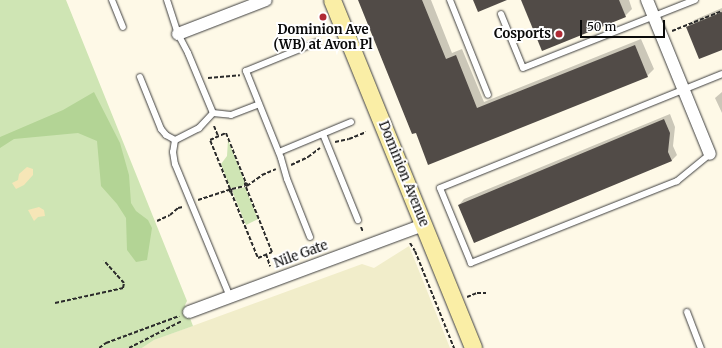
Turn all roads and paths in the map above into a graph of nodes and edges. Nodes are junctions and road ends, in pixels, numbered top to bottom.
1 (112, 0) edge
2 (167, 0) edge
3 (266, 0) edge
4 (332, 0) edge
5 (450, 0) edge
6 (648, 0) edge
7 (695, 0) edge
8 (722, 10) edge
9 (501, 14) dead end
10 (654, 16) junction
11 (123, 27) dead end
12 (178, 34) junction
13 (662, 35) junction
14 (317, 42) dead end
15 (246, 72) junction
16 (722, 74) edge
17 (140, 77) dead end
18 (208, 78) dead end
19 (684, 90) junction
20 (488, 96) dead end
21 (259, 104) junction
22 (213, 113) junction
23 (351, 122) dead end
24 (214, 126) dead end
25 (366, 132) dead end
26 (323, 134) junction
27 (218, 136) junction
28 (175, 140) junction
29 (333, 142) dead end
30 (321, 148) dead end
31 (279, 152) junction
32 (710, 154) joint
33 (288, 165) dead end
34 (278, 168) dead end
35 (246, 185) junction
36 (230, 190) junction
37 (196, 201) dead end
38 (186, 205) dead end
39 (358, 220) dead end
40 (157, 221) dead end
41 (423, 224) junction
42 (310, 237) dead end
43 (410, 243) dead end
44 (266, 254) junction
45 (104, 261) dead end
46 (270, 266) dead end
47 (486, 293) dead end
48 (230, 297) junction
49 (455, 302) junction
50 (55, 303) dead end
51 (189, 312) junction
52 (687, 312) dead end
53 (99, 348) edge
54 (129, 348) edge
55 (454, 348) edge
56 (473, 348) edge
57 (701, 348) edge

1 - 11 lane
2 - 12 lane
3 - 12 street
4 - 41 main road, Dominion Avenue
5 - 20 lane
6 - 10 street
7 - 10 lane
8 - 13 path
9 - 10 lane
10 - 13 street
12 - 22 lane
13 - 19 street
14 - 15 lane
15 - 18 path
15 - 21 lane
16 - 19 lane
17 - 28 lane
19 - 32 street
19 - 32 lane
21 - 22 lane
21 - 31 lane
22 - 28 lane
23 - 26 lane
24 - 27 path
25 - 29 path
26 - 31 lane
26 - 39 lane
27 - 35 path
27 - 36 path
28 - 48 lane
30 - 33 path
31 - 42 lane
34 - 35 path
35 - 36 path
35 - 44 path
36 - 37 path
36 - 44 path
38 - 40 path
41 - 48 street, Nile Gate
41 - 49 main road, Dominion Avenue
43 - 55 path
44 - 46 path
45 - 50 path
47 - 49 path
48 - 51 street, Nile Gate
49 - 56 main road, Dominion Avenue
51 - 53 path
51 - 54 path
52 - 57 lane

